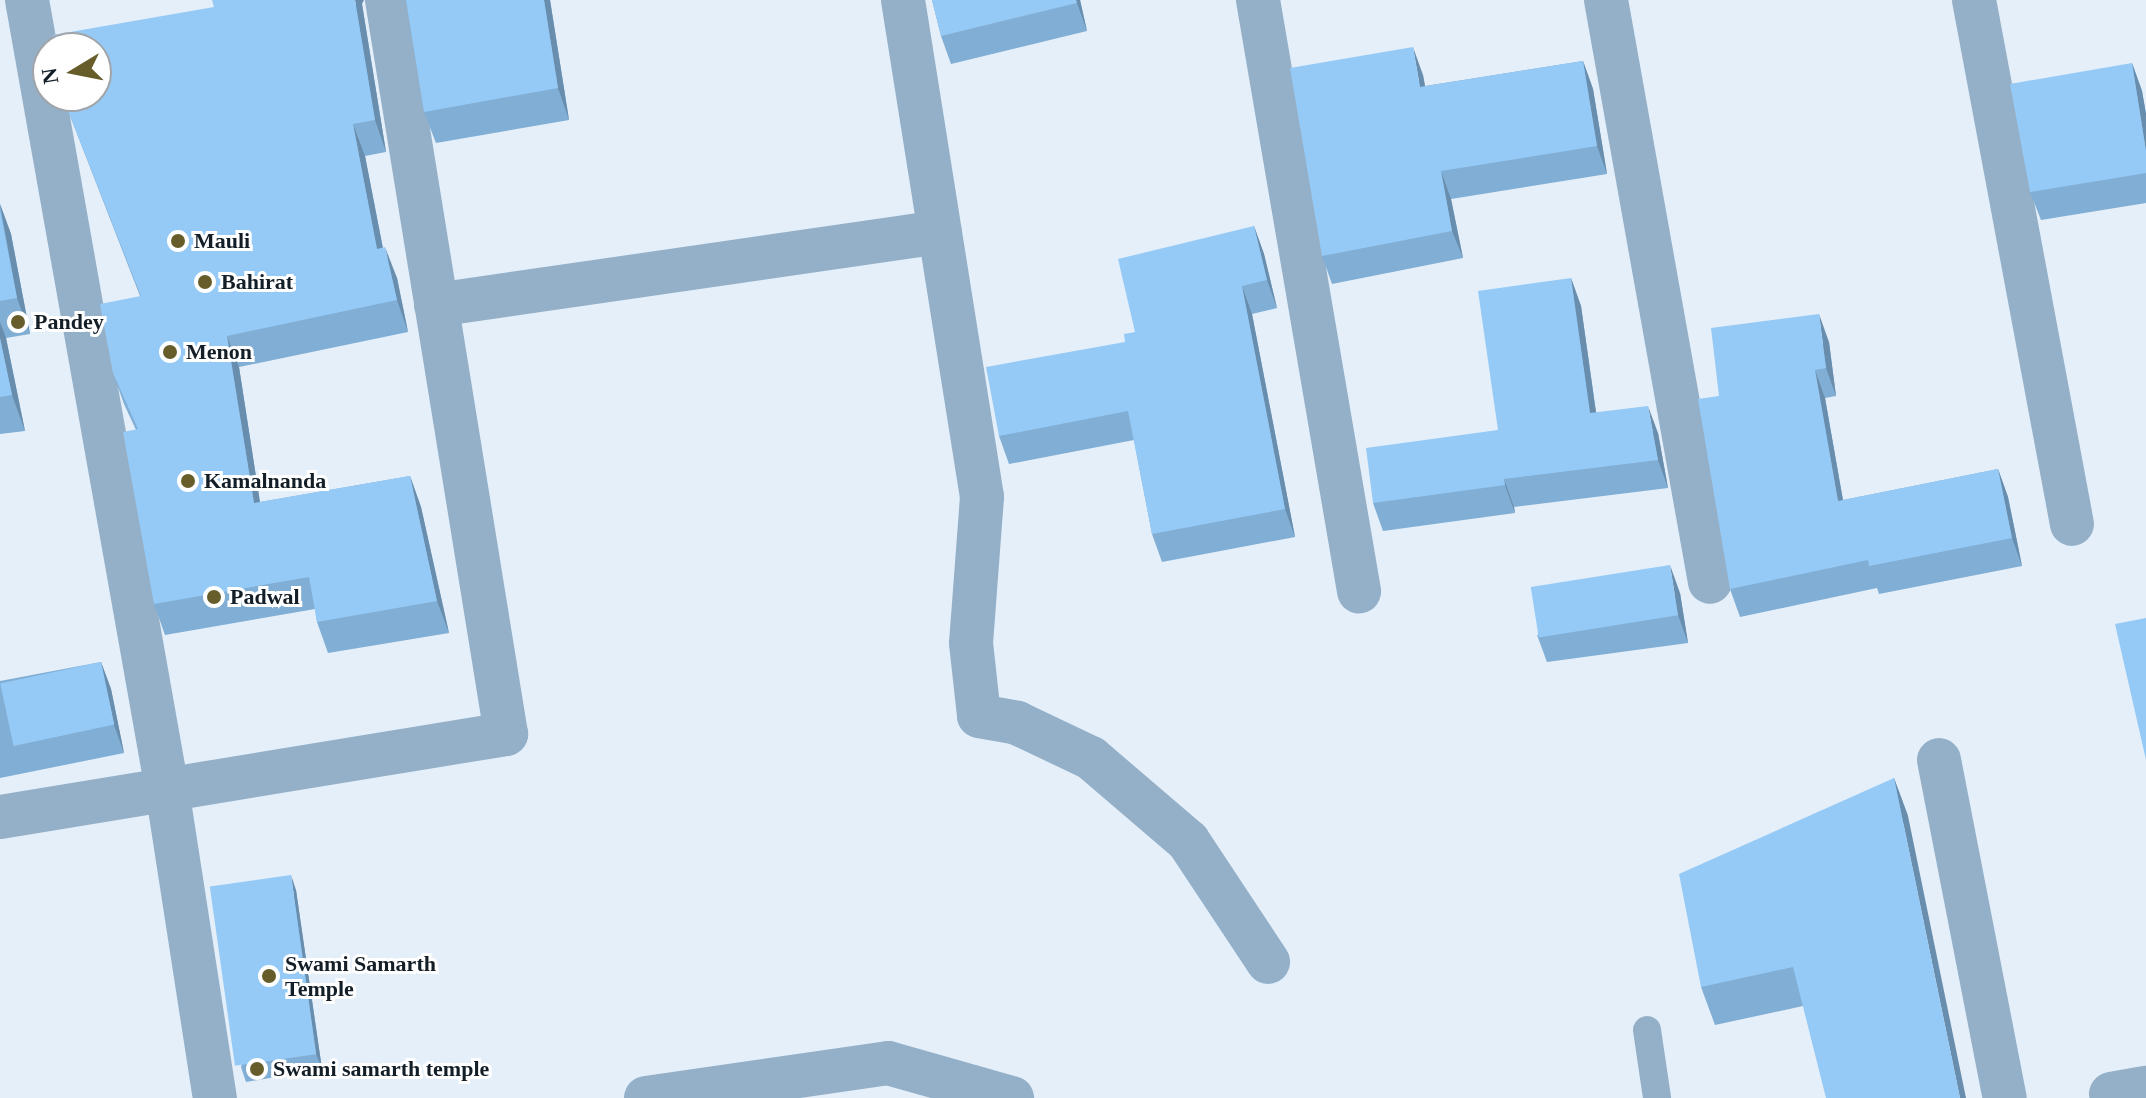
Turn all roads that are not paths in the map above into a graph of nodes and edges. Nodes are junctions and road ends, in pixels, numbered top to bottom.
1 (27, 0) edge
2 (387, 0) edge
3 (903, 0) edge
4 (1258, 0) edge
5 (1606, 0) edge
6 (1974, 0) edge
7 (940, 232) junction
8 (436, 305) junction
9 (2072, 524) dead end
10 (1710, 582) dead end
11 (1359, 591) dead end
12 (1939, 760) dead end
13 (167, 789) junction
14 (0, 817) edge
15 (1268, 962) dead end
16 (1647, 1030) dead end
17 (215, 1098) edge
18 (646, 1098) edge
19 (1012, 1098) edge
20 (1657, 1098) edge
21 (2005, 1098) edge

1 - 13 street
2 - 8 street
3 - 7 street
4 - 11 street
5 - 10 street
6 - 9 street
7 - 8 street
7 - 15 street
8 - 13 street
12 - 21 street
13 - 14 street
13 - 17 street
16 - 20 lane
18 - 19 street

